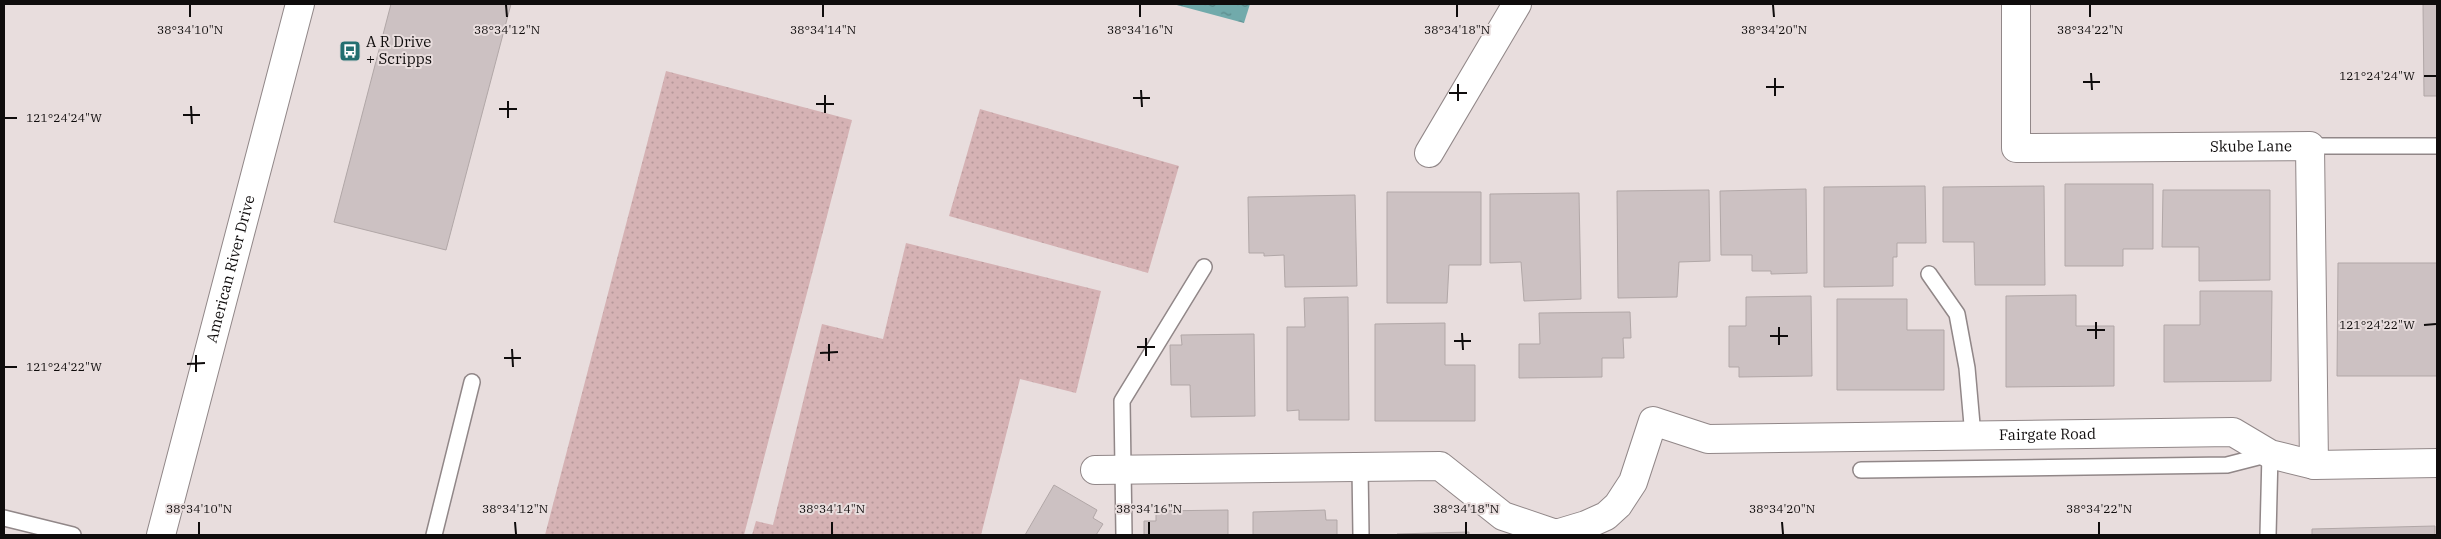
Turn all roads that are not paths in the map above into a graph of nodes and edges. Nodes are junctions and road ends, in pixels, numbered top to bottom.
1 (300, 4) edge
2 (1517, 4) edge
3 (2016, 4) edge
4 (2310, 146) junction
5 (2437, 146) edge
6 (1429, 153) dead end
7 (1204, 267) dead end
8 (1929, 274) dead end
9 (472, 382) dead end
10 (1973, 436) junction
11 (2270, 454) junction
12 (2437, 463) edge
13 (2314, 465) junction
14 (1360, 467) junction
15 (1095, 470) dead end
16 (1123, 470) junction
17 (1861, 470) dead end
18 (4, 518) edge
19 (1590, 530) edge
20 (73, 535) edge
21 (161, 535) edge
22 (434, 535) edge
23 (1124, 535) edge
24 (1361, 535) edge
25 (2268, 535) edge

1 - 21 street, American River Drive
2 - 6 street
3 - 4 street, Skube Lane
4 - 5 lane
4 - 13 street, Skube Lane
7 - 16 lane
8 - 10 lane
9 - 22 lane
10 - 11 street, Fairgate Road
10 - 19 street, Fairgate Road
11 - 13 street, Fairgate Road
11 - 17 lane
11 - 25 lane
12 - 13 street, Fairgate Road
14 - 16 street
14 - 19 street
14 - 24 lane
15 - 16 street
16 - 23 lane
18 - 20 lane

